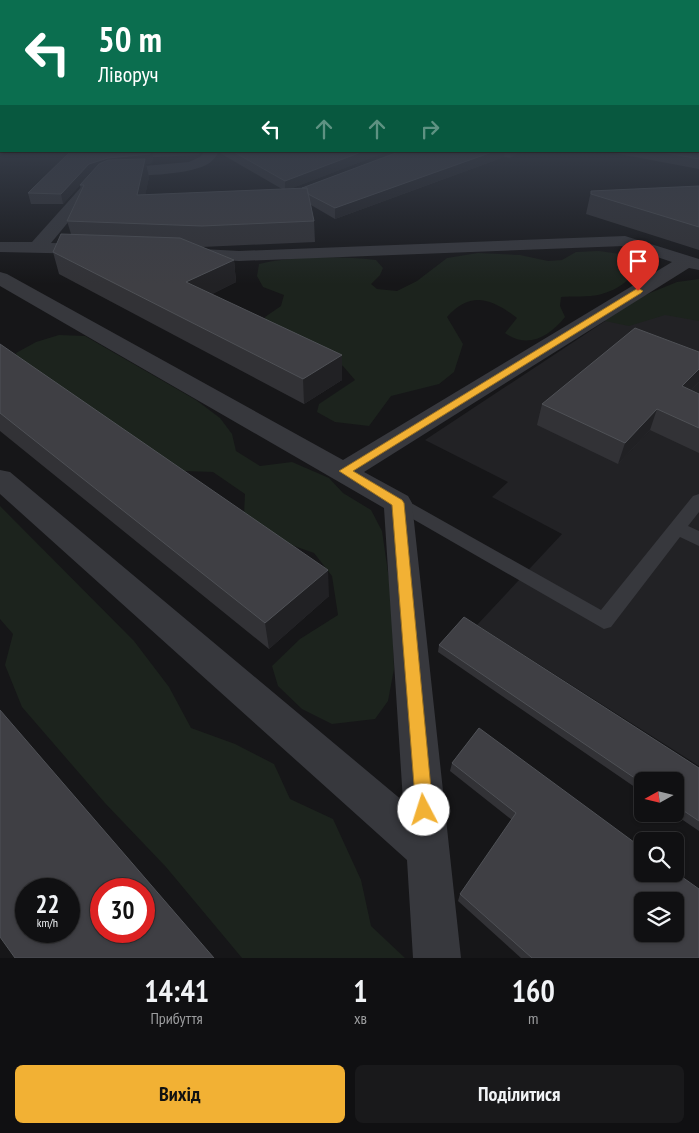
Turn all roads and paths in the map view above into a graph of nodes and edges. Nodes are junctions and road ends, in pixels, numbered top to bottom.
1 (84, 194) edge
2 (0, 247) edge
3 (37, 248) junction
4 (106, 249) edge
5 (168, 252) edge
6 (693, 263) edge
7 (0, 278) edge
8 (345, 471) junction
9 (0, 479) edge
10 (699, 500) edge
11 (398, 503) junction
12 (677, 528) junction
13 (699, 539) edge
14 (428, 850) junction
15 (437, 958) edge

1 - 3 street
2 - 3 street
3 - 4 street
5 - 6 street
6 - 8 street
7 - 8 street
8 - 11 street
9 - 14 street
10 - 12 lane
11 - 12 lane
11 - 14 street
12 - 13 lane
14 - 15 street

